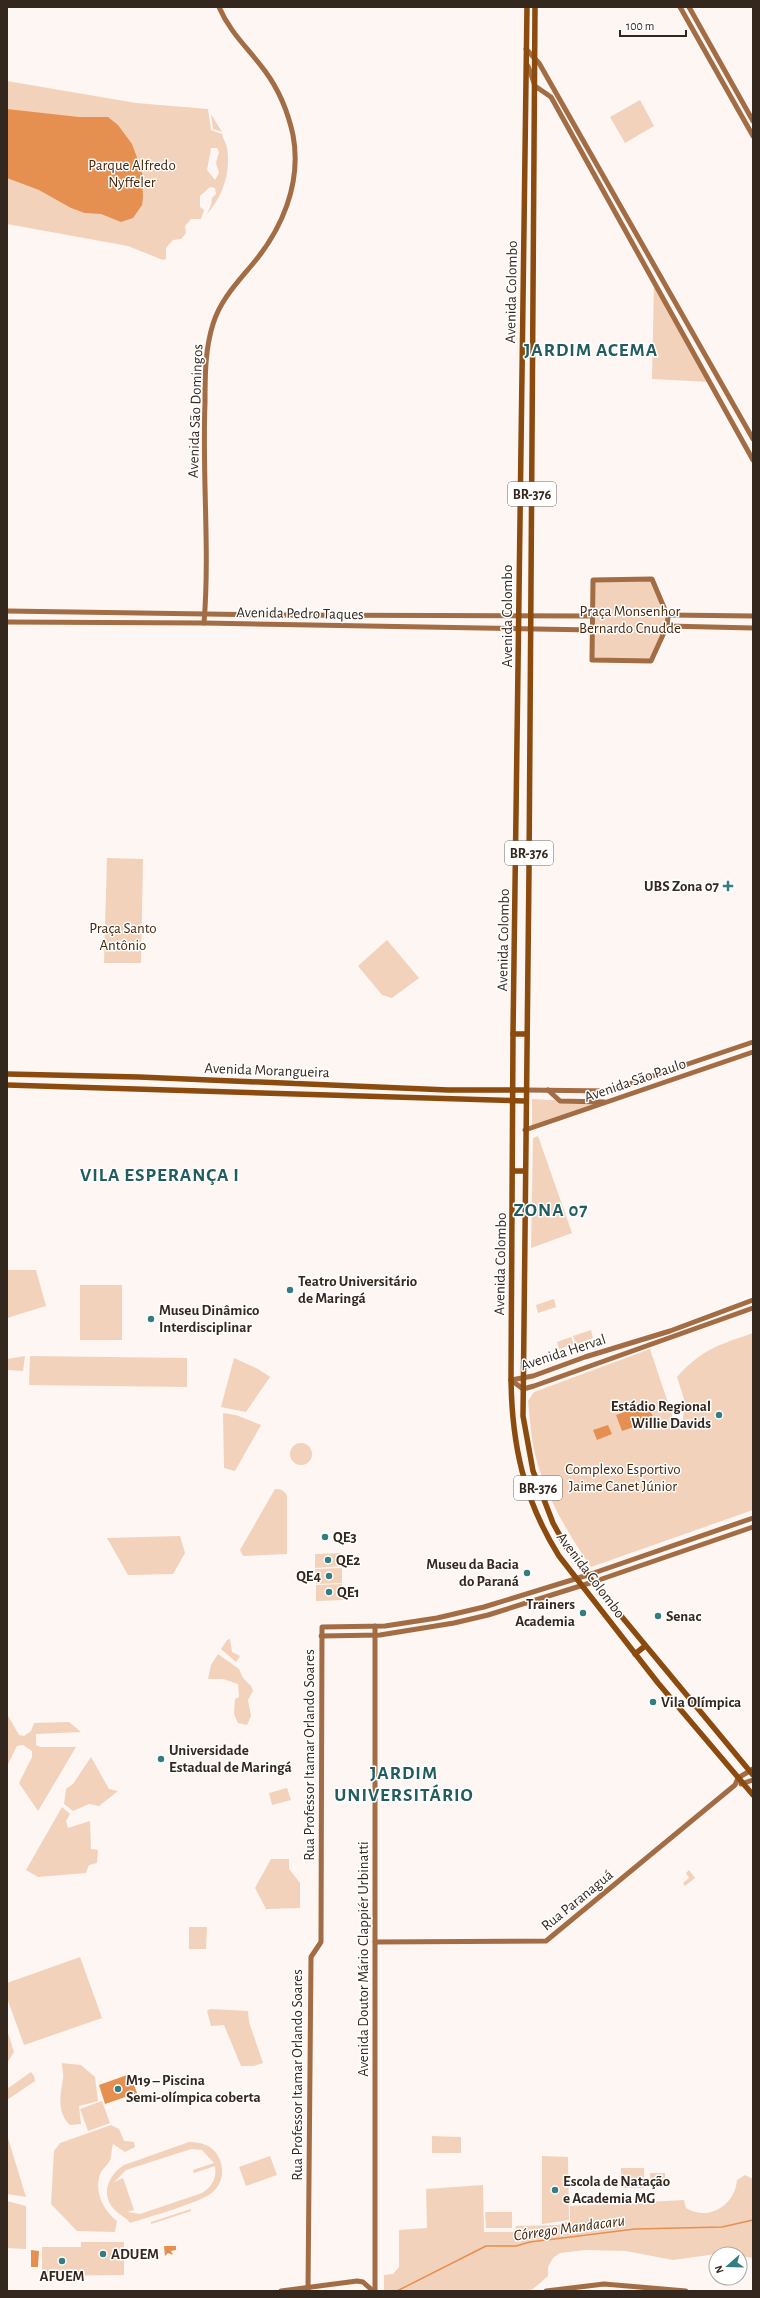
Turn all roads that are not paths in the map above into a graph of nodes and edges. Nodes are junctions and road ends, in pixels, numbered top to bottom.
1 (218, 7) edge
2 (527, 7) edge
3 (535, 7) edge
4 (680, 7) edge
5 (689, 7) edge
6 (526, 49) junction
7 (535, 56) junction
8 (732, 84) junction
9 (535, 86) junction
10 (726, 88) junction
11 (753, 121) edge
12 (525, 134) junction
13 (753, 136) edge
14 (534, 148) junction
15 (596, 162) junction
16 (588, 166) junction
17 (523, 286) junction
18 (533, 295) junction
19 (522, 428) junction
20 (532, 430) junction
21 (522, 436) junction
22 (532, 438) junction
23 (753, 439) edge
24 (753, 460) edge
25 (7, 611) edge
26 (204, 614) junction
27 (520, 615) junction
28 (532, 615) junction
29 (668, 615) junction
30 (593, 616) junction
31 (753, 616) edge
32 (7, 622) edge
33 (204, 623) junction
34 (667, 626) junction
35 (753, 628) edge
36 (519, 629) junction
37 (532, 629) junction
38 (593, 630) junction
39 (517, 796) junction
40 (529, 804) junction
41 (516, 908) junction
42 (528, 918) junction
43 (513, 1034) junction
44 (526, 1034) junction
45 (753, 1044) edge
46 (753, 1052) edge
47 (7, 1074) edge
48 (7, 1085) edge
49 (513, 1090) junction
50 (526, 1090) junction
51 (548, 1090) junction
52 (513, 1101) junction
53 (525, 1101) junction
54 (607, 1103) junction
55 (525, 1130) junction
56 (513, 1134) junction
57 (513, 1171) junction
58 (525, 1171) junction
59 (512, 1280) junction
60 (524, 1280) junction
61 (511, 1289) junction
62 (523, 1289) junction
63 (753, 1300) edge
64 (753, 1308) edge
65 (714, 1314) junction
66 (710, 1324) junction
67 (585, 1357) junction
68 (579, 1369) junction
69 (522, 1379) junction
70 (511, 1380) junction
71 (523, 1389) junction
72 (753, 1518) edge
73 (753, 1527) edge
74 (687, 1539) junction
75 (681, 1553) junction
76 (645, 1555) junction
77 (658, 1560) junction
78 (588, 1575) junction
79 (575, 1579) junction
80 (593, 1582) junction
81 (581, 1586) junction
82 (414, 1622) junction
83 (628, 1625) junction
84 (375, 1626) junction
85 (428, 1628) junction
86 (619, 1632) junction
87 (375, 1635) junction
88 (321, 1636) junction
89 (645, 1646) junction
90 (635, 1654) junction
91 (752, 1772) edge
92 (753, 1780) edge
93 (740, 1782) junction
94 (753, 1795) edge
95 (375, 1942) junction
96 (308, 2289) edge
97 (281, 2291) edge
98 (374, 2291) edge
99 (546, 2291) edge
100 (686, 2291) edge

1 - 26 main road, Avenida São Domingos
2 - 6 main road, Avenida Colombo / BR-376
3 - 7 main road, Avenida Colombo / BR-376
4 - 10 main road
5 - 8 main road
6 - 7 main road
6 - 9 main road
6 - 12 main road, Avenida Colombo / BR-376
7 - 9 main road, Avenida Colombo / BR-376
7 - 15 main road
8 - 10 main road
8 - 11 main road
9 - 14 main road, Avenida Colombo / BR-376
9 - 16 main road
10 - 13 main road
12 - 14 main road
12 - 17 main road, Avenida Colombo / BR-376
14 - 18 main road, Avenida Colombo / BR-376
15 - 16 main road
15 - 23 main road
16 - 24 main road
17 - 18 main road
17 - 19 main road, Avenida Colombo / BR-376
18 - 20 main road, Avenida Colombo / BR-376
19 - 20 main road
19 - 21 main road, Avenida Colombo / BR-376
20 - 22 main road, Avenida Colombo / BR-376
21 - 22 main road
21 - 27 main road, Avenida Colombo / BR-376
22 - 28 main road, Avenida Colombo / BR-376
25 - 26 main road, Avenida Pedro Taques
26 - 27 main road, Avenida Pedro Taques
26 - 33 main road, Avenida São Domingos
27 - 28 main road, Avenida Pedro Taques
27 - 36 main road, Avenida Colombo / BR-376
28 - 30 main road, Avenida Pedro Taques
28 - 37 main road, Avenida Colombo / BR-376
29 - 30 main road
29 - 31 main road
29 - 34 main road
30 - 38 main road
32 - 33 main road, Avenida Pedro Taques
33 - 36 main road, Avenida Pedro Taques
34 - 35 main road
34 - 38 main road
36 - 37 main road, Avenida Pedro Taques
36 - 39 main road, Avenida Colombo / BR-376
37 - 38 main road, Avenida Pedro Taques
37 - 40 main road, Avenida Colombo / BR-376
39 - 40 main road
39 - 41 main road, Avenida Colombo / BR-376
40 - 42 main road, Avenida Colombo / BR-376
41 - 42 main road
41 - 43 main road, Avenida Colombo / BR-376
42 - 44 main road, Avenida Colombo / BR-376
43 - 44 main road
43 - 49 main road, Avenida Colombo / BR-376
44 - 50 main road, Avenida Colombo / BR-376
45 - 51 main road, Avenida São Paulo
46 - 54 main road, Avenida São Paulo
47 - 49 main road, Avenida Morangueira
48 - 52 main road, Avenida Morangueira
49 - 50 main road, Avenida Morangueira
49 - 52 main road, Avenida Colombo / BR-376
50 - 51 main road, Avenida São Paulo
50 - 53 main road, Avenida Colombo / BR-376
51 - 54 main road
52 - 53 main road, Avenida Morangueira
52 - 56 main road, Avenida Colombo / BR-376
53 - 55 main road, Avenida Colombo / BR-376
54 - 55 main road, Avenida São Paulo
55 - 56 main road
55 - 58 main road, Avenida Colombo / BR-376
56 - 57 main road, Avenida Colombo / BR-376
57 - 58 main road
57 - 59 main road, Avenida Colombo / BR-376
58 - 60 main road, Avenida Colombo / BR-376
59 - 60 main road
59 - 61 main road, Avenida Colombo / BR-376
60 - 62 main road, Avenida Colombo / BR-376
61 - 62 main road
61 - 70 main road, Avenida Colombo / BR-376
62 - 69 main road, Avenida Colombo / BR-376
63 - 65 main road, Avenida Herval
64 - 66 main road, Avenida Herval
65 - 66 main road
65 - 67 main road, Avenida Herval
66 - 68 main road, Avenida Herval
67 - 68 main road
67 - 69 main road, Avenida Herval
68 - 71 main road, Avenida Herval
69 - 70 main road, Avenida Herval
69 - 71 main road, Avenida Colombo / BR-376
70 - 71 main road, Avenida Herval
70 - 79 main road, Avenida Colombo / BR-376
71 - 78 main road, Avenida Colombo / BR-376
72 - 74 main road
73 - 75 main road
74 - 75 main road
74 - 76 main road
75 - 77 main road
76 - 77 main road
76 - 78 main road
77 - 80 main road
78 - 79 main road
78 - 80 main road, Avenida Colombo
79 - 81 main road, Avenida Colombo
79 - 82 main road
80 - 81 main road
80 - 83 main road, Avenida Colombo
81 - 85 main road
81 - 86 main road, Avenida Colombo
82 - 84 main road
82 - 85 main road
83 - 86 main road
83 - 89 main road, Avenida Colombo
84 - 87 main road, Avenida Doutor Mário Clappiér Urbinatti
84 - 88 main road, Rua Professor Itamar Orlando Soares
85 - 87 main road
86 - 90 main road, Avenida Colombo
87 - 88 main road
87 - 95 main road, Avenida Doutor Mário Clappiér Urbinatti
88 - 96 main road, Rua Professor Itamar Orlando Soares
89 - 90 main road
89 - 91 main road, Avenida Colombo
90 - 93 main road, Avenida Colombo
91 - 93 main road
92 - 93 main road
93 - 94 main road, Avenida Colombo
93 - 95 main road, Rua Paranaguá
95 - 98 main road, Avenida Doutor Mário Clappiér Urbinatti
96 - 97 main road
96 - 98 main road
99 - 100 main road

